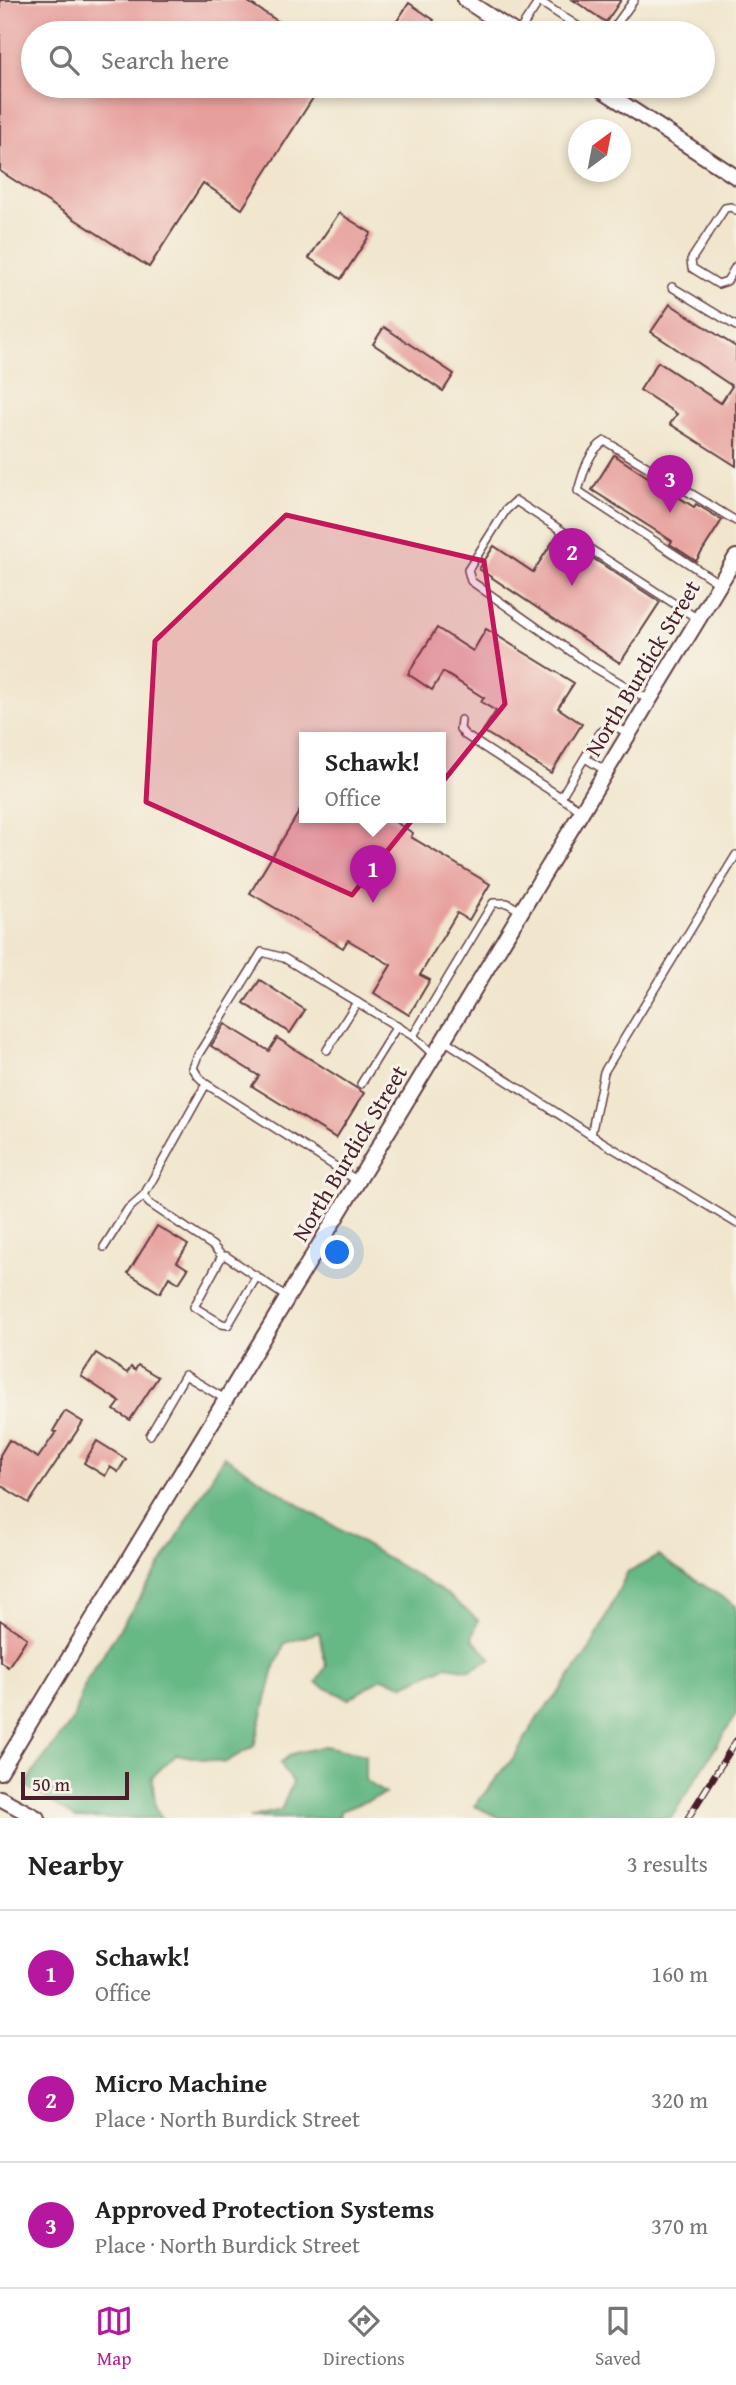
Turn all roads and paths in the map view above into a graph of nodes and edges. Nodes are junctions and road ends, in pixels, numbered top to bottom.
1 (465, 0) edge
2 (634, 0) edge
3 (539, 1) edge
4 (498, 21) edge
5 (525, 21) edge
6 (570, 21) edge
7 (619, 21) edge
8 (614, 98) edge
9 (736, 177) edge
10 (736, 210) edge
11 (736, 266) edge
12 (672, 287) dead end
13 (736, 326) edge
14 (736, 522) edge
15 (736, 557) edge
16 (720, 584) junction
17 (698, 619) junction
18 (649, 700) junction
19 (461, 720) dead end
20 (629, 734) junction
21 (585, 758) junction
22 (606, 771) junction
23 (561, 797) junction
24 (582, 811) junction
25 (736, 855) edge
26 (521, 911) junction
27 (357, 1002) junction
28 (397, 1026) junction
29 (413, 1036) junction
30 (444, 1040) junction
31 (327, 1050) dead end
32 (434, 1055) junction
33 (206, 1084) junction
34 (360, 1084) dead end
35 (591, 1135) junction
36 (358, 1181) junction
37 (144, 1195) junction
38 (736, 1223) edge
39 (104, 1247) dead end
40 (222, 1256) junction
41 (257, 1276) junction
42 (289, 1298) junction
43 (226, 1399) junction
44 (150, 1435) dead end
45 (0, 1772) edge
46 (0, 1798) edge
47 (37, 1818) edge

1 - 4 street
2 - 7 lane
3 - 5 lane
3 - 6 lane
8 - 9 street
10 - 11 lane
12 - 13 lane
14 - 16 lane
15 - 16 street, North Burdick Street
16 - 17 street, North Burdick Street
17 - 18 street, North Burdick Street
17 - 18 lane
18 - 20 street, North Burdick Street
19 - 23 lane
20 - 21 lane
20 - 22 street, North Burdick Street
21 - 22 lane
21 - 23 lane
22 - 24 street, North Burdick Street
23 - 24 lane
24 - 26 street, North Burdick Street
25 - 35 lane
26 - 29 lane
26 - 30 street, North Burdick Street
27 - 28 lane
27 - 31 lane
27 - 33 lane
28 - 29 lane
28 - 34 lane
29 - 32 lane
30 - 32 street, North Burdick Street
30 - 35 lane
32 - 36 street, North Burdick Street
33 - 36 lane
33 - 37 lane
35 - 38 lane
36 - 42 street, North Burdick Street
37 - 39 lane
37 - 40 lane
40 - 41 lane
40 - 41 lane
41 - 42 lane
42 - 43 street, North Burdick Street
43 - 44 lane
43 - 45 street, North Burdick Street
46 - 47 street

